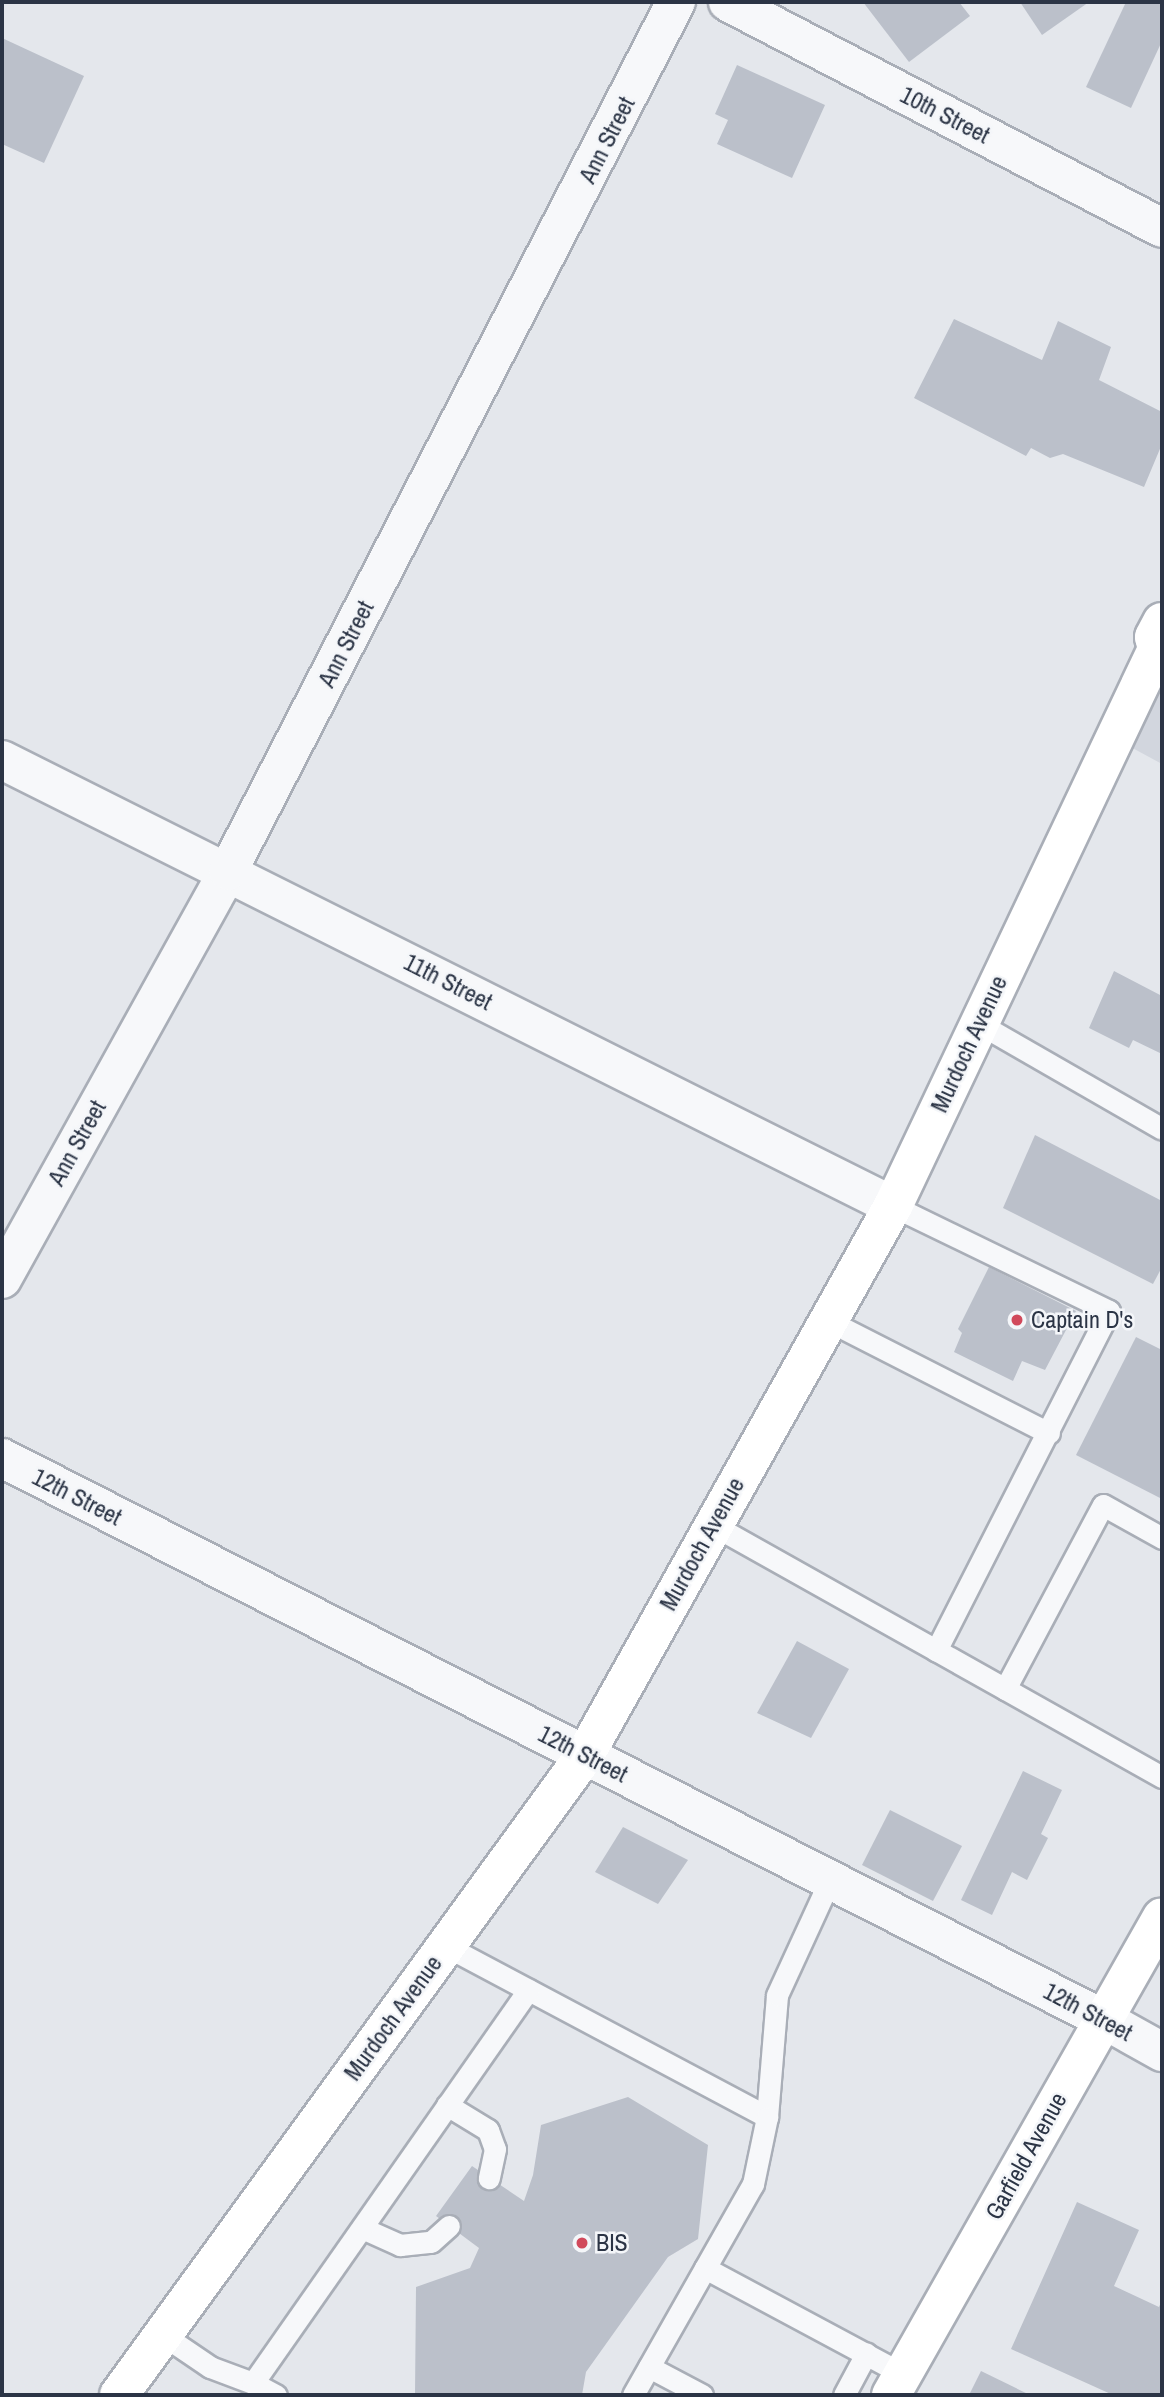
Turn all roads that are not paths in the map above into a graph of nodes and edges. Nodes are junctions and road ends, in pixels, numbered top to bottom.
1 (676, 2) edge
2 (728, 2) edge
3 (1162, 228) edge
4 (1162, 622) edge
5 (2, 760) edge
6 (228, 871) junction
7 (978, 1023) junction
8 (1162, 1129) edge
9 (893, 1206) junction
10 (2, 1279) edge
11 (827, 1320) junction
12 (1049, 1433) junction
13 (2, 1458) edge
14 (713, 1525) junction
15 (1162, 1538) edge
16 (936, 1650) junction
17 (1005, 1689) junction
18 (585, 1755) junction
19 (1162, 1777) edge
20 (830, 1880) junction
21 (1162, 1917) edge
22 (446, 1946) junction
23 (528, 1990) junction
24 (1103, 2019) junction
25 (1162, 2052) edge
26 (447, 2105) junction
27 (767, 2117) junction
28 (489, 2178) dead end
29 (449, 2226) dead end
30 (362, 2228) junction
31 (705, 2268) junction
32 (163, 2335) junction
33 (866, 2354) junction
34 (649, 2367) junction
35 (253, 2383) junction
36 (897, 2384) edge
37 (119, 2395) edge
38 (276, 2395) edge
39 (633, 2395) edge
40 (702, 2395) edge
41 (844, 2395) edge

1 - 6 street, Ann Street
2 - 3 street, 10th Street
4 - 7 main road, Murdoch Avenue
5 - 6 street, 11th Street
6 - 9 street, 11th Street
6 - 10 street, Ann Street
7 - 8 lane
7 - 9 main road, Murdoch Avenue
9 - 11 main road, Murdoch Avenue
9 - 12 lane
11 - 12 lane
11 - 14 main road, Murdoch Avenue
12 - 16 lane
13 - 18 street, 12th Street
14 - 16 lane
14 - 18 main road, Murdoch Avenue
15 - 17 lane
16 - 17 lane
17 - 19 lane
18 - 20 street, 12th Street
18 - 22 main road, Murdoch Avenue
20 - 24 street, 12th Street
20 - 27 lane
21 - 24 main road, Garfield Avenue
22 - 23 lane
22 - 32 main road, Murdoch Avenue
23 - 26 lane
23 - 27 lane
24 - 25 street, 12th Street
24 - 36 main road, Garfield Avenue
26 - 28 lane
26 - 30 lane
27 - 31 lane
29 - 30 lane
30 - 35 lane
31 - 33 lane
31 - 34 lane
32 - 35 lane
32 - 37 main road, Murdoch Avenue
33 - 36 lane
33 - 41 lane
34 - 39 lane
34 - 40 lane
35 - 38 lane

